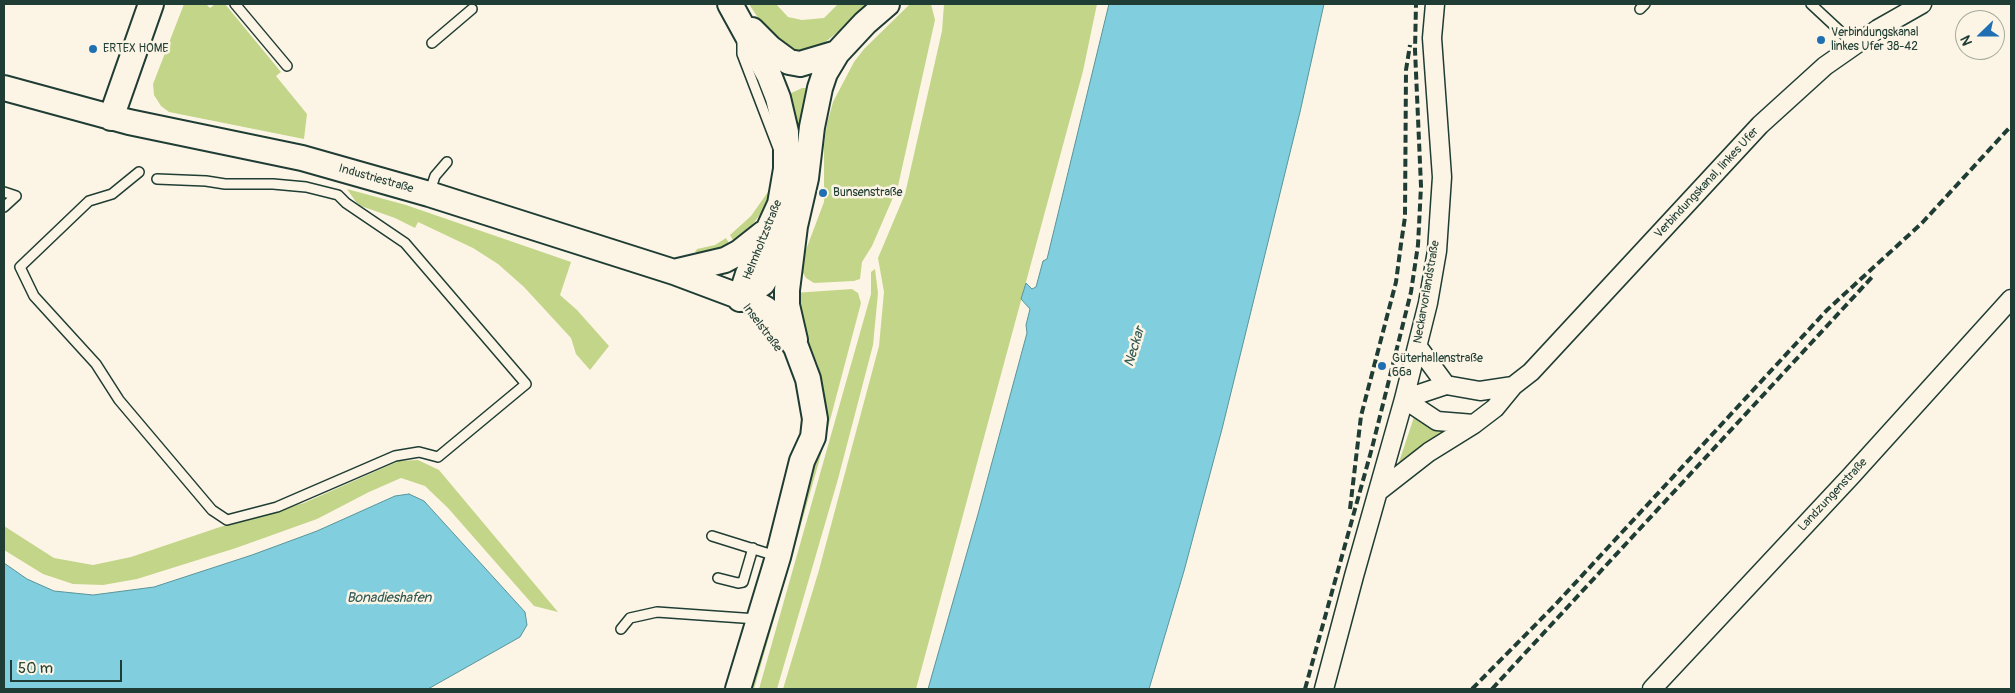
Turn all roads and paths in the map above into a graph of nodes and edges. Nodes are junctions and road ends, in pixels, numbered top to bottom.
1 (151, 4) edge
2 (235, 4) edge
3 (888, 4) edge
4 (1435, 4) edge
5 (1811, 4) edge
6 (1922, 4) edge
7 (472, 9) dead end
8 (735, 13) edge
9 (432, 43) dead end
10 (1855, 45) junction
11 (837, 53) junction
12 (287, 66) dead end
13 (4, 88) edge
14 (111, 118) junction
15 (447, 162) dead end
16 (139, 172) dead end
17 (157, 179) dead end
18 (4, 192) edge
19 (429, 194) junction
20 (4, 207) edge
21 (795, 226) junction
22 (767, 231) junction
23 (674, 272) junction
24 (740, 299) junction
25 (2011, 299) edge
26 (796, 347) junction
27 (1418, 347) junction
28 (1446, 385) junction
29 (1513, 386) junction
30 (1404, 399) junction
31 (1474, 424) junction
32 (802, 461) junction
33 (1379, 490) junction
34 (712, 536) dead end
35 (753, 548) junction
36 (778, 557) junction
37 (718, 578) dead end
38 (760, 619) junction
39 (621, 629) dead end
40 (738, 689) edge
41 (1324, 689) edge
42 (1652, 689) edge

1 - 14 street
2 - 12 lane
3 - 11 street
4 - 27 street, Neckarvorlandstraße
5 - 10 lane
6 - 10 street, Verbindungskanal, linkes Ufer
7 - 9 lane
8 - 11 street, Helmholtzstraße
8 - 22 street, Helmholtzstraße
10 - 29 street, Verbindungskanal, linkes Ufer
11 - 21 street
13 - 14 street, Industriestraße
14 - 19 street, Industriestraße
15 - 19 lane
16 - 17 lane
18 - 20 lane
19 - 23 street, Industriestraße
21 - 24 street
21 - 26 street
22 - 23 street
22 - 24 street, Helmholtzstraße
23 - 24 street, Industriestraße
24 - 26 street, Inselstraße
24 - 32 street, Inselstraße
25 - 42 street, Landzungenstraße
26 - 32 street, Inselstraße
27 - 28 street
27 - 30 street, Neckarvorlandstraße
28 - 29 street
28 - 30 street
29 - 31 street, Verbindungskanal, linkes Ufer
30 - 31 street
30 - 33 street, Neckarvorlandstraße
31 - 33 street, Verbindungskanal, linkes Ufer
32 - 36 street, Inselstraße
33 - 41 street, Neckarvorlandstraße
34 - 35 lane
35 - 36 lane
35 - 37 lane
36 - 38 street, Inselstraße
38 - 39 lane
38 - 40 street, Inselstraße

